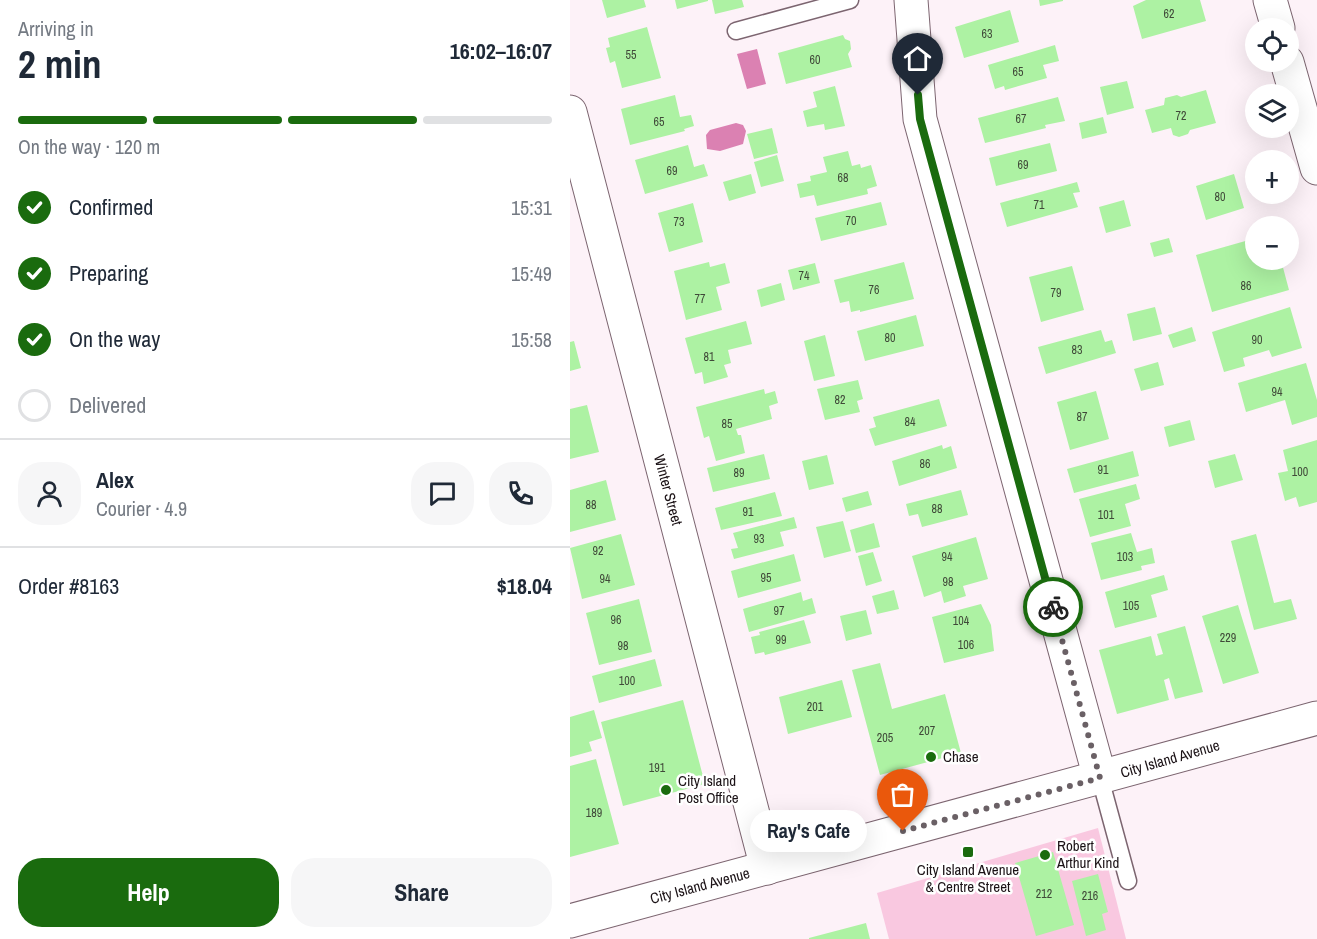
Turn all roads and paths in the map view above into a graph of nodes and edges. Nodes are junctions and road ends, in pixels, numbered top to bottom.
1 (850, 0) edge
2 (911, 0) edge
3 (1270, 0) edge
4 (1275, 18) edge
5 (736, 31) dead end
6 (1290, 72) edge
7 (570, 112) edge
8 (1317, 168) edge
9 (1317, 718) edge
10 (1100, 778) junction
11 (767, 868) junction
12 (1128, 881) dead end
13 (570, 921) edge

1 - 5 lane
2 - 10 street
3 - 4 street
6 - 8 street
7 - 11 street, Winter Street
9 - 10 street, City Island Avenue
10 - 11 street, City Island Avenue
10 - 12 lane
11 - 13 street, City Island Avenue

